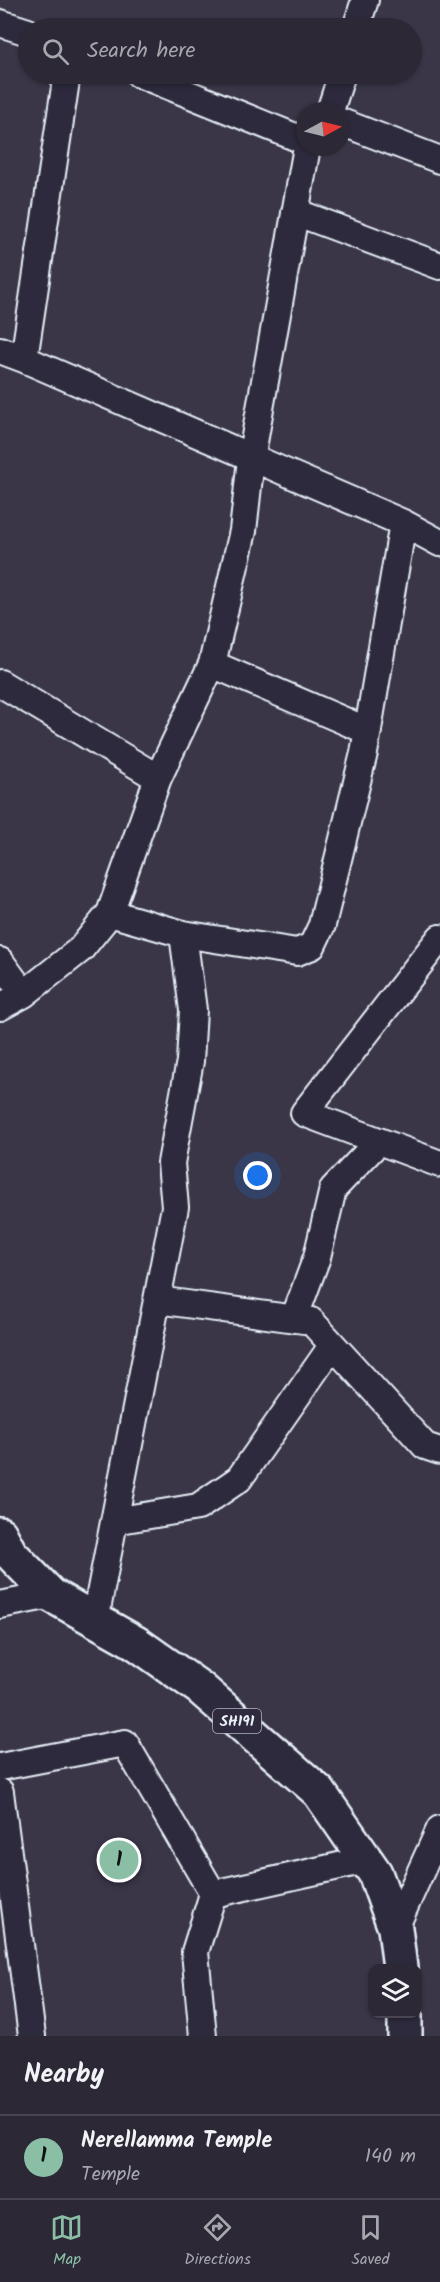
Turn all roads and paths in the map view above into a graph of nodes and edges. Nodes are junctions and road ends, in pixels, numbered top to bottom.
1 (365, 0) edge
2 (359, 18) edge
3 (0, 23) edge
4 (18, 29) edge
5 (65, 84) edge
6 (165, 84) edge
7 (339, 84) edge
8 (333, 102) edge
9 (350, 125) edge
10 (296, 137) edge
11 (305, 156) edge
12 (440, 160) edge
13 (295, 212) junction
14 (440, 266) edge
15 (0, 350) edge
16 (24, 358) junction
17 (251, 459) junction
18 (403, 523) junction
19 (440, 543) edge
20 (212, 664) junction
21 (0, 683) edge
22 (368, 731) junction
23 (158, 778) junction
24 (110, 912) junction
25 (183, 934) junction
26 (440, 938) edge
27 (0, 961) edge
28 (24, 994) junction
29 (0, 1007) edge
30 (378, 1141) junction
31 (440, 1164) edge
32 (157, 1300) junction
33 (294, 1319) junction
34 (333, 1346) junction
35 (440, 1451) edge
36 (114, 1521) junction
37 (0, 1534) edge
38 (51, 1595) junction
39 (0, 1605) edge
40 (95, 1620) junction
41 (0, 1767) edge
42 (0, 1792) edge
43 (440, 1829) edge
44 (366, 1860) junction
45 (213, 1894) junction
46 (395, 1928) junction
47 (400, 1964) edge
48 (405, 2018) edge
49 (32, 2036) edge
50 (203, 2036) edge
51 (405, 2036) edge

1 - 2 street
3 - 4 street
5 - 16 street
6 - 10 street
7 - 8 street
9 - 12 street
11 - 13 street
13 - 14 street
13 - 17 street
15 - 16 street
16 - 17 street
17 - 18 street
17 - 20 street
18 - 19 street
18 - 22 street
20 - 22 street
20 - 23 street
21 - 23 street
22 - 25 street
23 - 24 street
24 - 25 street
24 - 28 street
25 - 32 street
26 - 30 street
27 - 28 street
28 - 29 street
30 - 31 street
30 - 33 street
32 - 33 street
32 - 36 street
33 - 34 street
34 - 35 street
34 - 36 street
36 - 40 street
37 - 38 main road, SH191
38 - 39 street
38 - 40 main road, SH191
40 - 44 main road, SH191
41 - 45 street
42 - 49 street
43 - 46 street
44 - 45 street
44 - 46 main road, SH191
45 - 50 street
46 - 47 main road, SH191
48 - 51 main road

